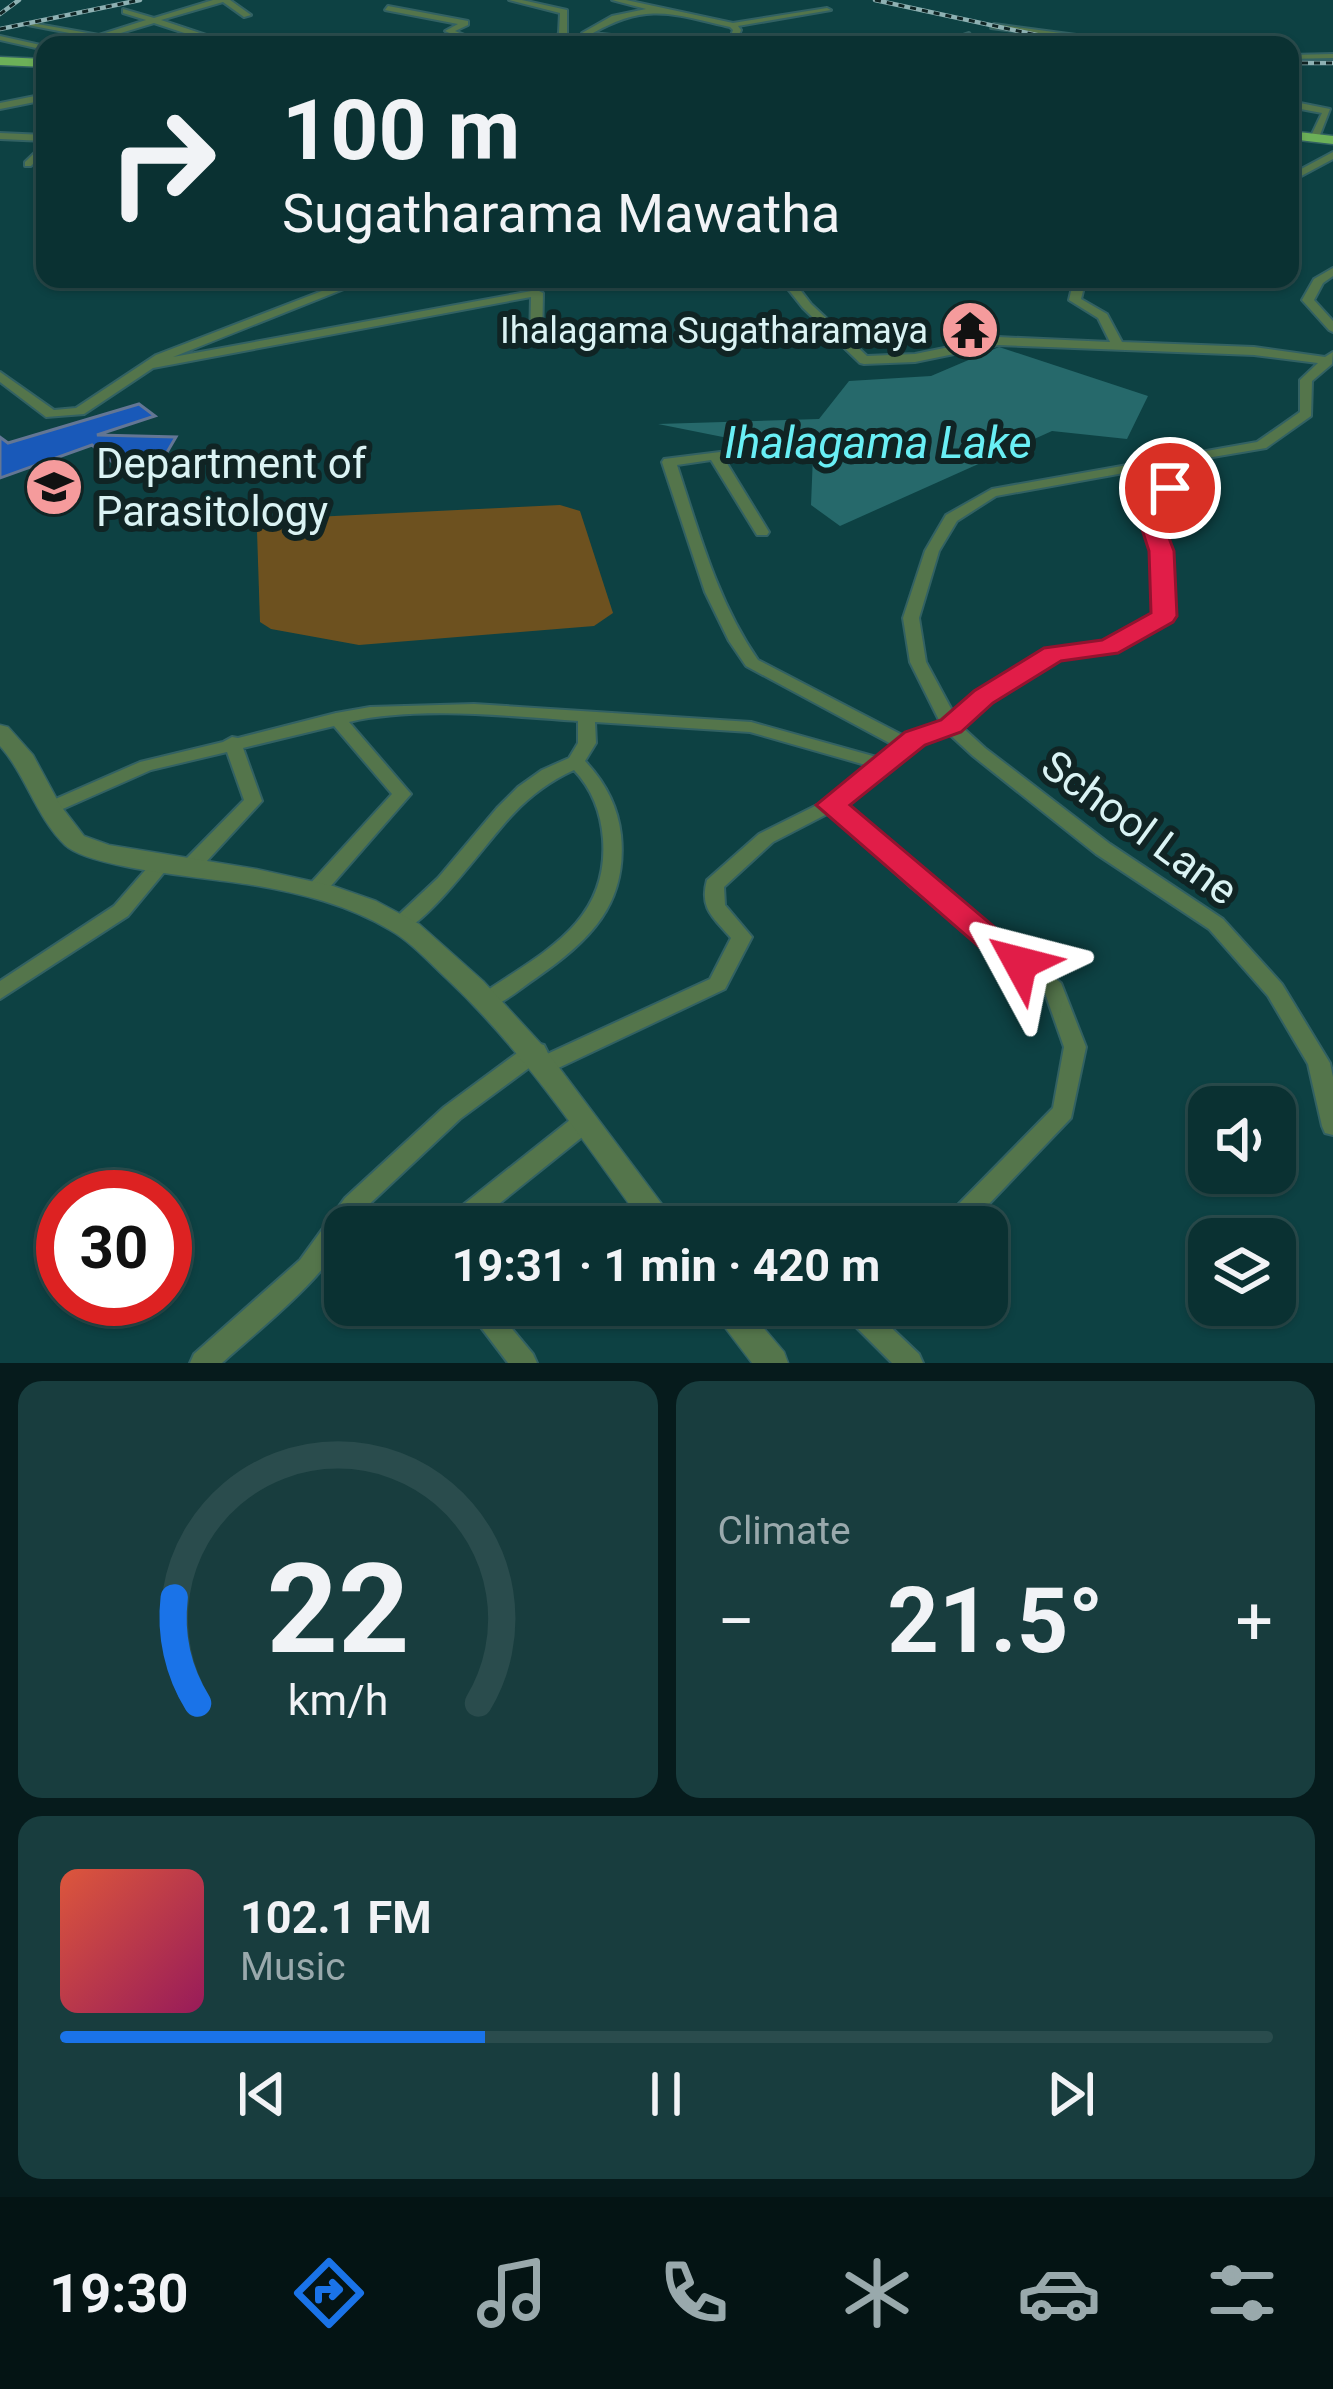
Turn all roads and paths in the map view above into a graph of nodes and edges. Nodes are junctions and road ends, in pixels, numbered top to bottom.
1 (223, 0) edge
2 (616, 0) edge
3 (687, 0) edge
4 (522, 1) edge
5 (388, 8) dead end
6 (657, 10) junction
7 (826, 10) dead end
8 (125, 11) dead end
9 (247, 15) dead end
10 (152, 21) junction
11 (32, 25) dead end
12 (733, 25) junction
13 (994, 26) dead end
14 (970, 35) dead end
15 (94, 36) edge
16 (103, 36) edge
17 (199, 36) edge
18 (462, 36) edge
19 (561, 36) edge
20 (596, 36) edge
21 (734, 36) edge
22 (967, 36) edge
23 (1069, 36) edge
24 (0, 38) edge
25 (36, 48) edge
26 (36, 53) edge
27 (1333, 56) edge
28 (1299, 57) edge
29 (7, 61) edge
30 (36, 99) edge
31 (1333, 100) edge
32 (0, 106) edge
33 (1299, 106) edge
34 (1327, 111) junction
35 (0, 136) edge
36 (1299, 136) edge
37 (1315, 138) junction
38 (1333, 140) edge
39 (36, 141) edge
40 (36, 154) edge
41 (1333, 155) edge
42 (28, 164) dead end
43 (1299, 167) edge
44 (1308, 168) junction
45 (1299, 174) edge
46 (1333, 271) edge
47 (341, 288) edge
48 (793, 288) edge
49 (1078, 288) edge
50 (1333, 328) edge
51 (536, 343) dead end
52 (1117, 344) junction
53 (1330, 358) edge
54 (150, 365) junction
55 (0, 376) edge
56 (1190, 458) junction
57 (762, 532) dead end
58 (586, 715) junction
59 (336, 718) junction
60 (951, 726) junction
61 (0, 732) edge
62 (232, 742) junction
63 (907, 745) junction
64 (577, 762) junction
65 (882, 764) junction
66 (831, 805) junction
67 (50, 808) junction
68 (175, 867) junction
69 (316, 890) junction
70 (400, 923) junction
71 (0, 991) edge
72 (490, 1000) junction
73 (540, 1058) junction
74 (584, 1123) junction
75 (1333, 1126) edge
76 (479, 1206) edge
77 (648, 1206) edge
78 (971, 1206) edge
79 (494, 1326) edge
80 (741, 1326) edge
81 (872, 1326) edge
82 (203, 1363) edge
83 (524, 1363) edge
84 (772, 1363) edge
85 (910, 1363) edge

1 - 9 street
1 - 10 street
2 - 6 street
3 - 6 street
4 - 19 street
5 - 18 street
6 - 12 street
6 - 20 street
7 - 12 street
8 - 10 street
10 - 16 street
10 - 17 street
11 - 15 street
12 - 21 street
13 - 23 street
14 - 22 street
24 - 25 street
26 - 29 street
27 - 28 street
30 - 32 street
31 - 34 street
33 - 34 street
34 - 37 street
35 - 39 street
36 - 37 main road
37 - 38 main road
40 - 42 street
41 - 44 street
43 - 44 street
44 - 45 street
46 - 50 street
47 - 54 street
48 - 52 street
49 - 52 street
51 - 54 street
52 - 53 street
53 - 56 street
54 - 55 street
56 - 60 street
56 - 60 street
57 - 63 street
58 - 59 street
58 - 64 street
58 - 65 street
59 - 62 street
59 - 69 street
60 - 63 street
60 - 75 street, School Lane
61 - 67 street
62 - 67 street
62 - 68 street
63 - 65 street
64 - 70 street
64 - 72 street
65 - 66 street
66 - 73 street
66 - 78 street
67 - 68 street
68 - 69 street
68 - 71 street
69 - 70 street
70 - 72 street
72 - 73 street
73 - 74 street
73 - 82 street
74 - 76 street
74 - 77 street
79 - 83 street
80 - 84 street
81 - 85 street

